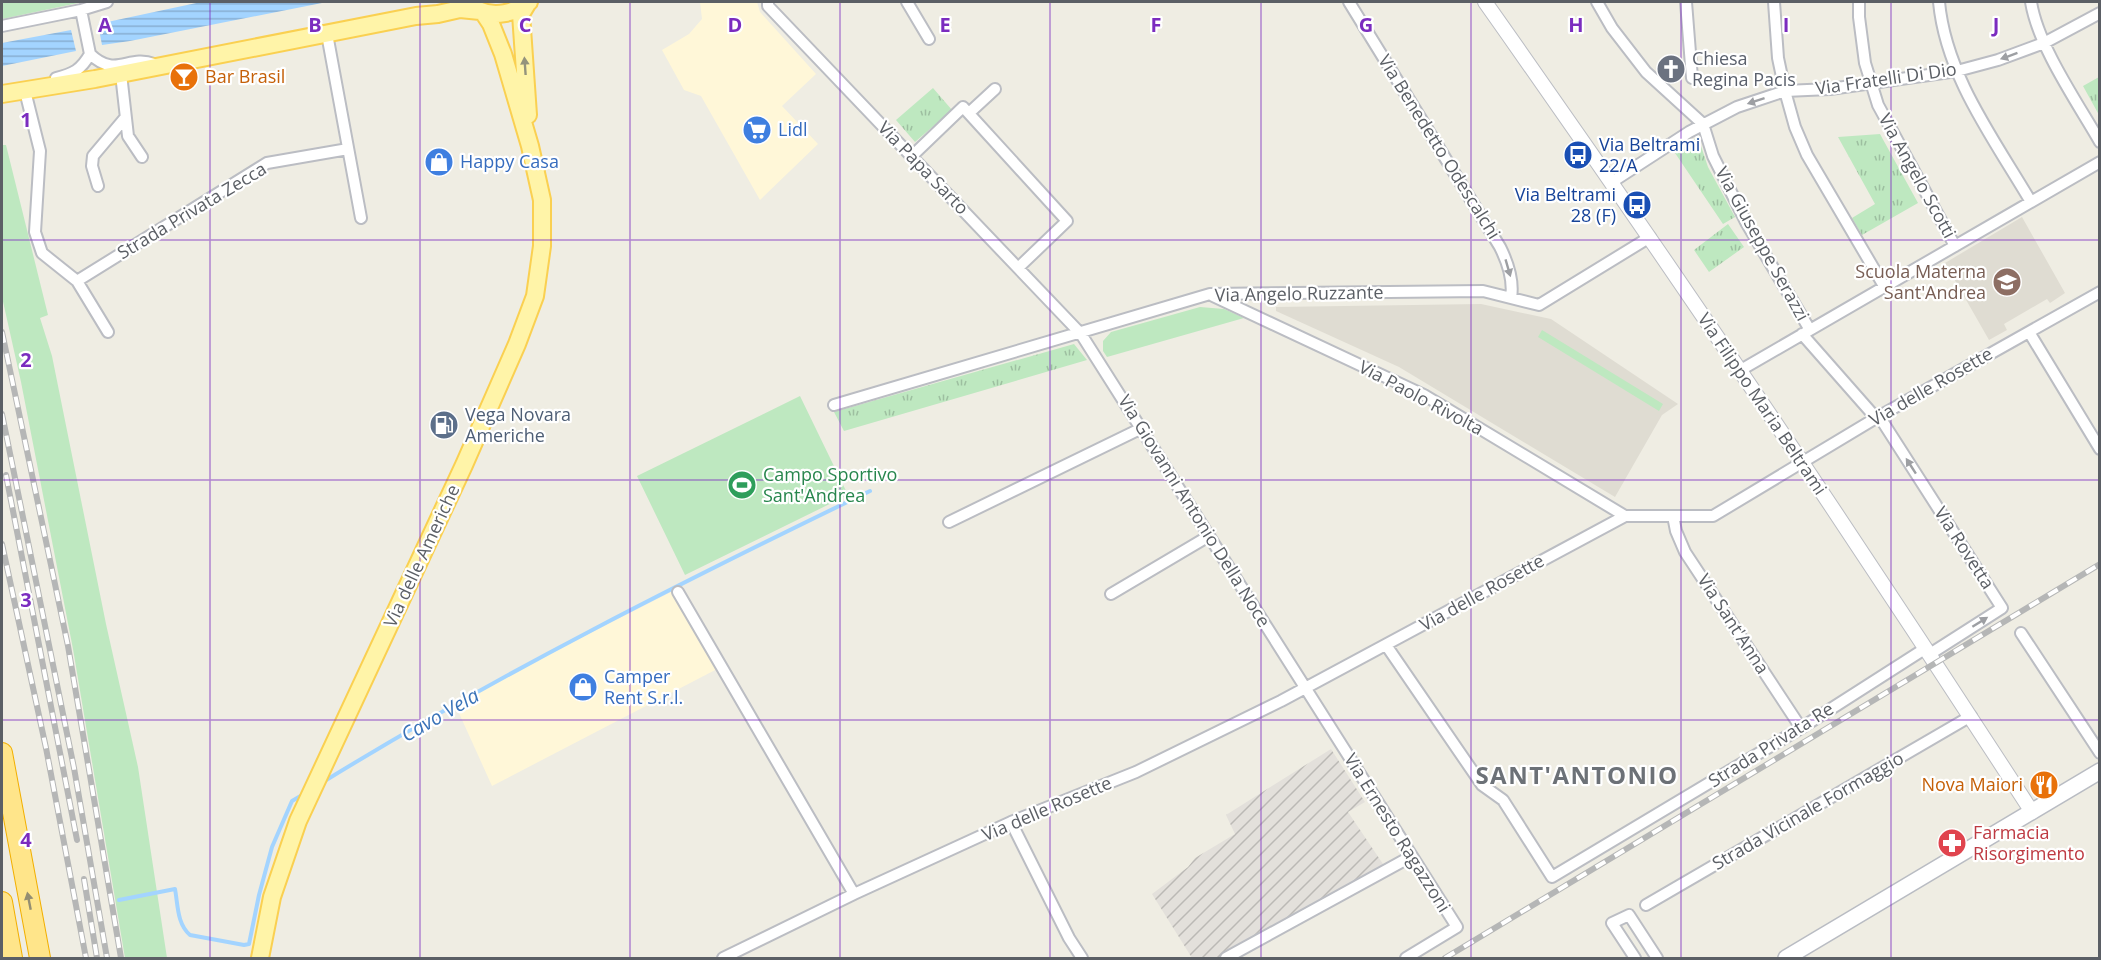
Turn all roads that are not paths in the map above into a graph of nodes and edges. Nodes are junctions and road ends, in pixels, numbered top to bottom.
1 (107, 2) edge
2 (436, 2) edge
3 (465, 2) edge
4 (768, 2) edge
5 (907, 2) edge
6 (1349, 2) edge
7 (1485, 2) edge
8 (1597, 2) edge
9 (1686, 2) edge
10 (1774, 2) edge
11 (1859, 2) edge
12 (1940, 2) edge
13 (2031, 2) edge
14 (528, 3) edge
15 (81, 10) junction
16 (482, 12) junction
17 (2100, 13) edge
18 (416, 16) junction
19 (2, 26) edge
20 (327, 33) junction
21 (929, 39) dead end
22 (2044, 43) junction
23 (90, 54) junction
24 (160, 66) junction
25 (1957, 71) junction
26 (121, 74) junction
27 (1692, 78) dead end
28 (1871, 83) junction
29 (995, 89) dead end
30 (30, 90) junction
31 (1785, 92) junction
32 (2, 94) edge
33 (969, 113) junction
34 (125, 118) junction
35 (1703, 124) junction
36 (2100, 142) edge
37 (530, 146) junction
38 (348, 149) junction
39 (912, 156) junction
40 (142, 157) dead end
41 (2100, 162) edge
42 (1612, 182) junction
43 (98, 186) dead end
44 (2031, 202) junction
45 (361, 218) dead end
46 (1650, 237) junction
47 (1955, 246) junction
48 (1018, 268) junction
49 (76, 281) junction
50 (1884, 286) junction
51 (2100, 292) edge
52 (1210, 294) junction
53 (1511, 298) junction
54 (108, 332) dead end
55 (1806, 332) junction
56 (2029, 332) junction
57 (1082, 334) junction
58 (1739, 371) junction
59 (834, 405) dead end
60 (1878, 417) junction
61 (1142, 428) junction
62 (2100, 449) edge
63 (1801, 462) junction
64 (1625, 516) junction
65 (1673, 516) junction
66 (949, 522) dead end
67 (1209, 536) junction
68 (678, 592) dead end
69 (1111, 594) dead end
70 (2021, 633) dead end
71 (1386, 645) junction
72 (1928, 651) junction
73 (1306, 688) junction
74 (1971, 716) junction
75 (1801, 728) junction
76 (2, 753) edge
77 (2100, 753) edge
78 (2100, 771) edge
79 (2032, 812) junction
80 (1011, 822) junction
81 (1412, 855) junction
82 (854, 894) junction
83 (2, 902) edge
84 (1646, 905) dead end
85 (1793, 957) edge
86 (12, 958) edge
87 (40, 958) edge
88 (260, 958) edge
89 (723, 958) edge
90 (1082, 958) edge
91 (1226, 958) edge
92 (1406, 958) edge
93 (1635, 958) edge
94 (1658, 958) edge

1 - 15 street
2 - 18 main road
3 - 16 main road
4 - 39 street, Via Papa Sarto
5 - 21 street
6 -> 53 street, Via Benedetto Odescalchi
7 - 42 street, Via Filippo Maria Beltrami
8 - 35 street
9 - 27 street
10 - 31 street
11 - 28 street, Via Angelo Scotti
12 - 25 street
13 - 22 street
14 - 16 main road
37 -> 14 main road, Via delle Americhe
15 - 19 street
15 - 23 street
16 - 18 main road
16 - 37 main road, Via delle Americhe
17 - 22 street, Via Fratelli Di Dio
18 - 20 main road
20 - 24 main road
20 - 38 street
22 -> 25 street, Via Fratelli Di Dio
22 - 36 street
23 - 24 street
23 - 30 street
24 - 26 main road
25 - 28 street, Via Fratelli Di Dio
25 - 44 street
26 - 30 main road
26 - 34 street
28 - 31 street, Via Fratelli Di Dio
28 - 47 street, Via Angelo Scotti
29 - 33 street
30 - 32 main road
30 - 49 street
31 -> 35 street, Via Fratelli Di Dio
31 - 50 street
33 - 39 street
33 - 48 street
34 - 40 street
34 - 43 street
35 - 42 street, Via Fratelli Di Dio
35 - 55 street, Via Giuseppe Serazzi
37 - 88 main road, Via delle Americhe
38 - 45 street
38 - 49 street, Strada Privata Zecca
39 - 48 street, Via Papa Sarto
41 - 44 street
42 - 46 street, Via Filippo Maria Beltrami
44 - 47 street
46 - 53 street, Via Angelo Ruzzante
46 - 58 street, Via Filippo Maria Beltrami
47 - 50 street
48 - 57 street, Via Papa Sarto
49 - 54 street
50 - 55 street
51 - 56 street, Via delle Rosette
52 - 53 street, Via Angelo Ruzzante
52 - 57 street, Via Angelo Ruzzante
52 - 64 street, Via Paolo Rivolta
55 - 58 street
55 - 60 street, Via Giuseppe Serazzi
56 - 60 street, Via delle Rosette
56 - 62 street
57 - 59 street, Via Angelo Ruzzante
57 - 61 street, Via Giovanni Antonio Della Noce
58 - 63 street, Via Filippo Maria Beltrami
60 - 63 street, Via delle Rosette
72 -> 60 street, Via Rovetta
61 - 66 street
61 - 67 street, Via Giovanni Antonio Della Noce
63 - 65 street, Via delle Rosette
63 - 72 street, Via Filippo Maria Beltrami
64 - 65 street, Via delle Rosette
64 - 71 street, Via delle Rosette
65 - 75 street, Via Sant'Anna
67 - 69 street
67 - 73 street, Via Giovanni Antonio Della Noce
68 - 82 street
70 - 77 street
71 - 73 street, Via delle Rosette
71 - 75 street, Strada Privata Re
72 - 74 street, Via Filippo Maria Beltrami
72 - 75 street, Strada Privata Re
73 - 80 street, Via delle Rosette
73 - 81 street, Via Ernesto Ragazzoni
74 - 79 street, Via Filippo Maria Beltrami
74 - 84 street, Strada Vicinale Formaggio
87 -> 76 highway
78 - 79 main road
79 - 85 main road
80 - 82 street, Via delle Rosette
80 - 90 street
81 - 91 street
81 - 92 street, Via Ernesto Ragazzoni
82 - 89 street, Via delle Rosette
83 - 86 highway
93 - 94 street

